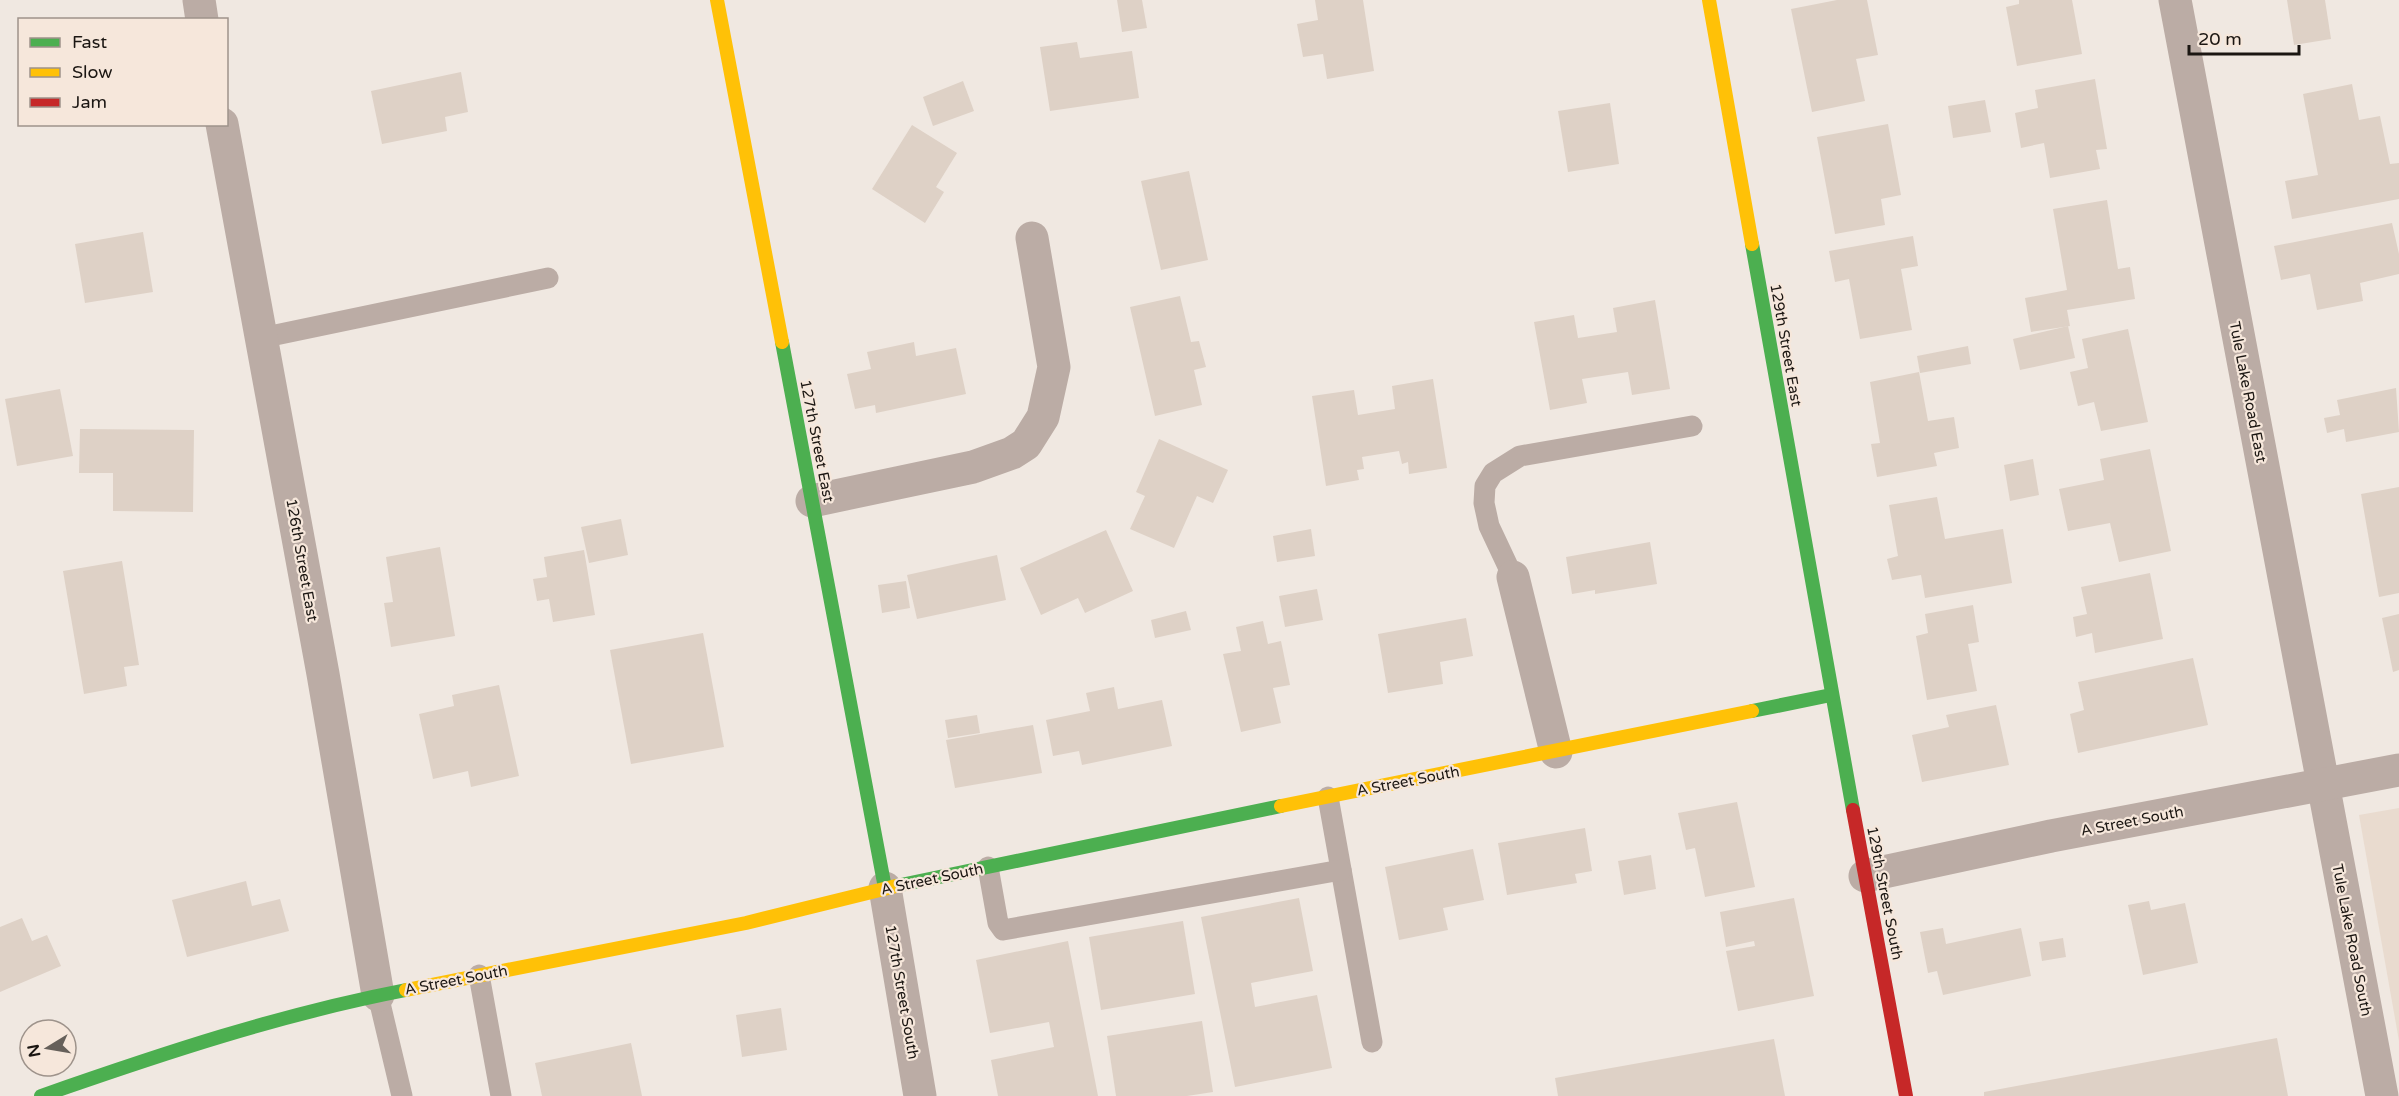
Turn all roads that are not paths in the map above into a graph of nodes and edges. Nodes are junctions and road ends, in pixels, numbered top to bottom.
1 (199, 0) edge
2 (717, 0) edge
3 (1709, 0) edge
4 (2175, 0) edge
5 (202, 18) edge
6 (222, 126) edge
7 (1032, 238) dead end
8 (548, 278) dead end
9 (261, 338) junction
10 (1692, 426) dead end
11 (812, 501) junction
12 (1513, 577) joint
13 (1831, 695) junction
14 (1556, 752) junction
15 (2399, 770) edge
16 (2321, 785) junction
17 (1328, 797) junction
18 (988, 867) junction
19 (1341, 870) junction
20 (1865, 876) junction
21 (885, 888) junction
22 (479, 975) junction
23 (378, 995) junction
24 (1372, 1042) dead end
25 (41, 1096) edge
26 (402, 1096) edge
27 (501, 1096) edge
28 (920, 1096) edge
29 (1906, 1096) edge
30 (2382, 1096) edge

1 - 5 street
2 - 11 street, 127th Street East
3 - 13 street, 129th Street East
4 - 16 street, Tule Lake Road East
6 - 9 street, 126th Street East
7 - 11 street
8 - 9 lane
9 - 23 street, 126th Street East
10 - 12 lane
11 - 21 street, 127th Street East
12 - 14 street
13 - 14 street, A Street South
13 - 20 street, 129th Street South
14 - 17 street, A Street South
15 - 16 street, A Street South
16 - 20 street, A Street South
16 - 30 street, Tule Lake Road South
17 - 18 street, A Street South
17 - 19 lane
18 - 19 lane
18 - 21 street, A Street South
19 - 24 lane
20 - 29 street, 129th Street South
21 - 22 street, A Street South
21 - 28 street, 127th Street South
22 - 23 street, A Street South
22 - 27 lane
23 - 25 street, A Street South
23 - 26 lane

